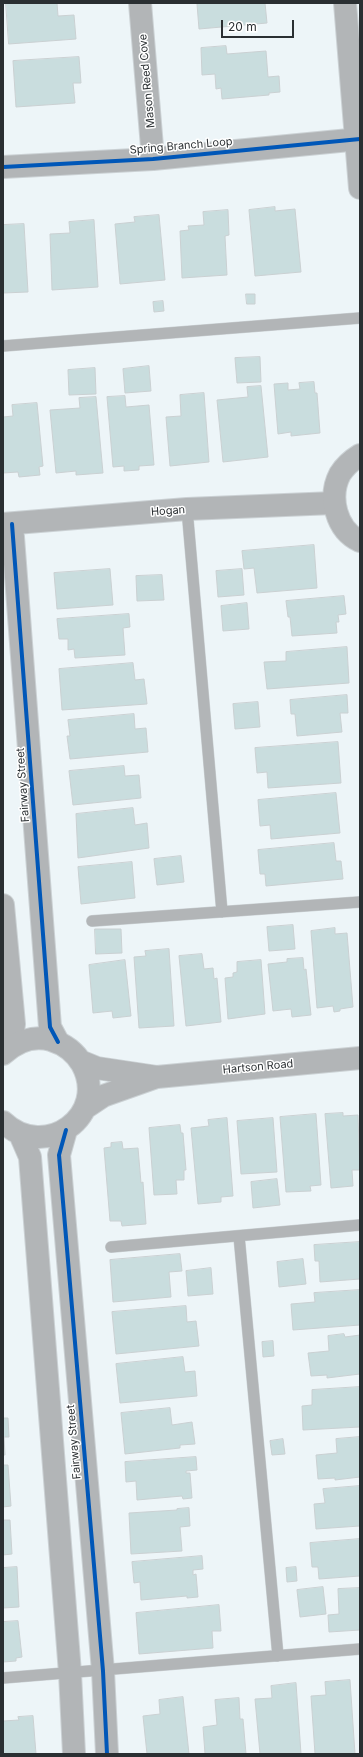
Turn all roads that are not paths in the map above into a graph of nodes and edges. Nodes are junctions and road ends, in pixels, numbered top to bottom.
1 (140, 3) edge
2 (345, 3) edge
3 (358, 139) edge
4 (153, 159) junction
5 (3, 167) edge
6 (360, 188) edge
7 (360, 318) edge
8 (3, 346) edge
9 (360, 455) edge
10 (334, 503) junction
11 (187, 509) junction
12 (8, 524) edge
13 (360, 541) edge
14 (360, 902) edge
15 (3, 905) edge
16 (222, 912) junction
17 (92, 921) dead end
18 (58, 1042) junction
19 (7, 1050) edge
20 (360, 1058) edge
21 (80, 1061) junction
22 (157, 1076) junction
23 (85, 1108) junction
24 (7, 1126) edge
25 (66, 1130) junction
26 (360, 1225) edge
27 (239, 1236) junction
28 (111, 1247) dead end
29 (360, 1649) edge
30 (278, 1656) junction
31 (103, 1671) junction
32 (70, 1673) junction
33 (3, 1678) edge
34 (74, 1754) edge
35 (107, 1754) edge

1 - 4 street, Mason Reed Cove
2 - 3 street
3 - 4 street, Spring Branch Loop
3 - 6 street
4 - 5 street, Spring Branch Loop
7 - 8 lane
9 - 10 street
10 - 11 street, Hogan
10 - 13 street
11 - 12 street, Hogan
11 - 16 lane
12 - 18 street, Fairway Street
14 - 16 lane
15 - 19 street
16 - 17 lane
18 - 19 street
18 - 21 street
20 - 22 street, Hartson Road
21 - 22 street, Hartson Road
21 - 23 street
22 - 23 street, Hartson Road
23 - 25 street
24 - 25 street
24 - 32 street, Fairway Street
25 - 31 street, Fairway Street
26 - 27 lane
27 - 28 lane
27 - 30 lane
29 - 30 lane
30 - 31 lane
31 - 32 lane
31 - 35 street, Fairway Street
32 - 33 lane
32 - 34 street, Fairway Street

